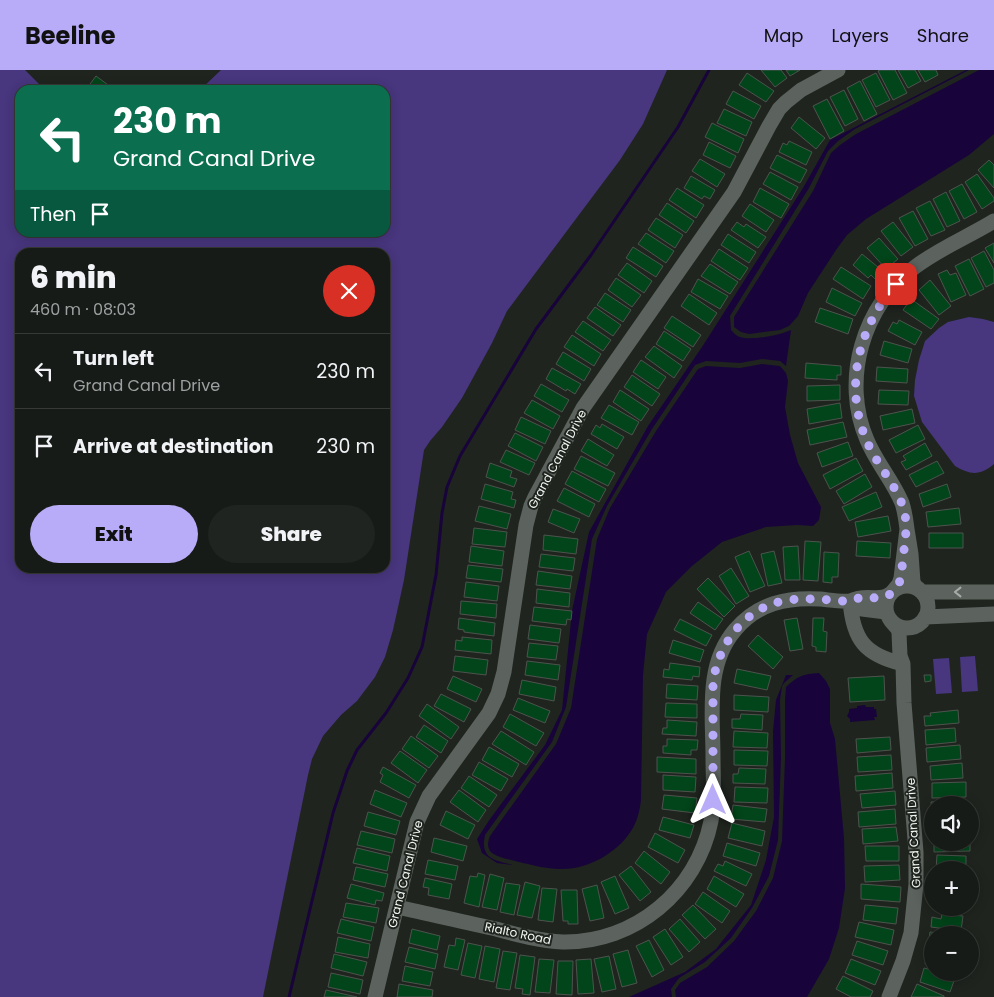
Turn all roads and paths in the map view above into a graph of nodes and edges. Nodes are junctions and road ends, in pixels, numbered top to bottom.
1 (838, 70) edge
2 (994, 221) edge
3 (907, 529) junction
4 (920, 591) junction
5 (892, 592) junction
6 (994, 592) edge
7 (850, 601) junction
8 (994, 614) edge
9 (889, 616) junction
10 (921, 621) junction
11 (903, 664) junction
12 (397, 906) junction
13 (376, 997) edge
14 (889, 997) edge

1 - 12 street, Grand Canal Drive
2 - 3 street
3 - 4 street
3 - 5 street
4 - 5 street
6 -> 4 street
4 - 10 street
5 - 7 street, Rialto Road
5 - 9 street
7 - 9 street, Rialto Road
7 - 11 street
7 - 12 street, Rialto Road
8 - 10 street
9 - 10 street
9 - 11 street, Grand Canal Drive
10 - 11 street, Grand Canal Drive
11 - 14 street, Grand Canal Drive
12 - 13 street, Grand Canal Drive

